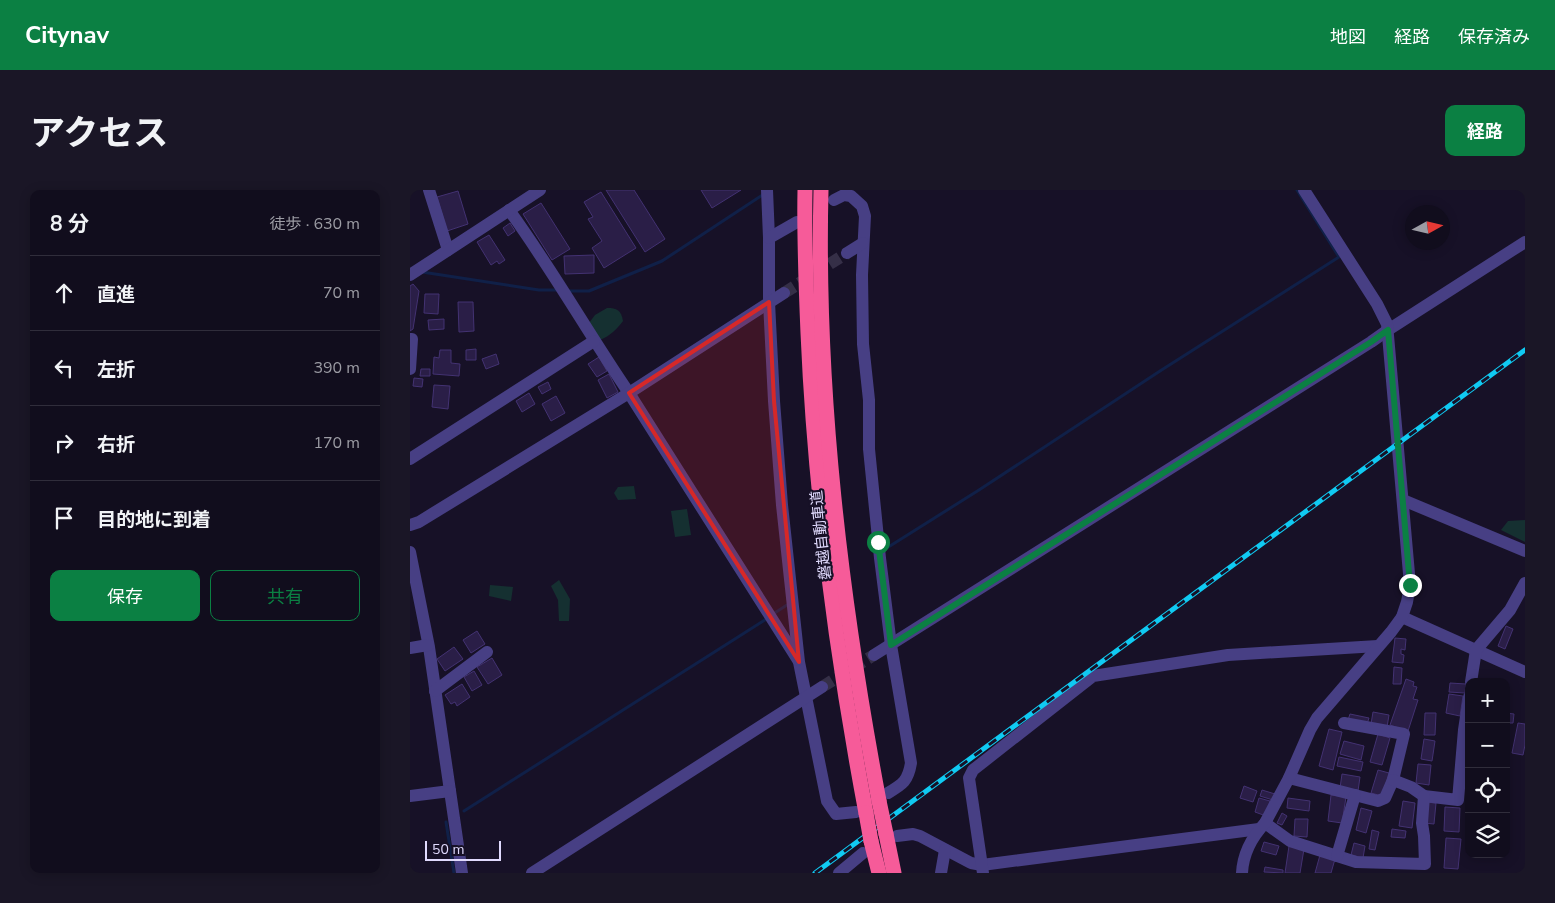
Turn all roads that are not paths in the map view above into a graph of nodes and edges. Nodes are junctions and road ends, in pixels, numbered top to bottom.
1 (429, 190) edge
2 (540, 190) edge
3 (805, 190) edge
4 (1304, 190) edge
5 (767, 196) edge
6 (824, 196) edge
7 (509, 210) junction
8 (801, 216) junction
9 (769, 238) junction
10 (1525, 242) edge
11 (863, 243) junction
12 (448, 250) junction
13 (847, 253) tunnel mouth
14 (410, 275) edge
15 (784, 293) tunnel mouth
16 (769, 302) junction
17 (1388, 330) junction
18 (410, 339) edge
19 (594, 341) junction
20 (410, 369) edge
21 (629, 394) junction
22 (410, 459) edge
23 (1403, 500) junction
24 (410, 525) edge
25 (1525, 551) edge
26 (410, 552) edge
27 (1525, 583) edge
28 (1402, 616) junction
29 (428, 645) junction
30 (891, 645) junction
31 (1378, 646) junction
32 (410, 648) edge
33 (1476, 650) junction
34 (486, 652) dead end
35 (874, 655) tunnel mouth
36 (800, 662) junction
37 (1525, 672) edge
38 (1472, 678) edge
39 (822, 687) tunnel mouth
40 (435, 691) junction
41 (807, 697) junction
42 (1344, 723) dead end
43 (1465, 723) edge
44 (1289, 778) junction
45 (1393, 780) junction
46 (450, 791) junction
47 (1355, 794) junction
48 (410, 796) edge
49 (1424, 796) junction
50 (883, 797) junction
51 (861, 812) junction
52 (1262, 826) junction
53 (891, 835) junction
54 (867, 847) junction
55 (945, 850) junction
56 (1337, 856) junction
57 (1355, 868) edge
58 (983, 869) edge
59 (462, 873) edge
60 (532, 873) edge
61 (840, 873) edge
62 (879, 873) edge
63 (894, 873) edge
64 (941, 873) edge
65 (1242, 873) edge

1 - 12 street
2 - 7 street
3 - 8 highway, 磐越自動車道
4 - 17 street
5 - 9 street
6 - 11 street
6 - 50 highway, 磐越自動車道
7 - 12 street
7 - 19 street
8 - 9 street
8 - 51 highway, 磐越自動車道
9 - 16 street
10 - 17 street
11 - 13 street
11 - 30 street
12 - 14 street
15 - 16 street
16 - 21 street
16 - 36 street
17 - 23 street
17 - 30 street
18 - 20 street
19 - 21 street
19 - 22 street
21 - 24 street
21 - 36 street
23 - 25 street
23 - 28 street
26 - 29 street
27 - 33 street
28 - 31 street
28 - 33 street
29 - 32 street
29 - 40 street
30 - 35 street
30 - 50 street
31 - 44 street
31 - 58 street
33 - 37 street
33 - 38 street
34 - 40 street
36 - 41 street
39 - 41 street
40 - 46 street
41 - 51 street
41 - 60 street
42 - 45 street
43 - 49 street
44 - 47 street
44 - 52 street
45 - 47 street
45 - 49 street
46 - 48 street
46 - 59 street
47 - 56 street
49 - 57 street
50 - 53 highway, 磐越自動車道, bridge
51 - 54 highway, 磐越自動車道, bridge
52 - 56 street
52 - 58 street
52 - 65 street
53 - 55 street
53 - 63 highway, 磐越自動車道
54 - 61 street
54 - 62 highway, 磐越自動車道
55 - 58 street
55 - 64 street
56 - 57 street

